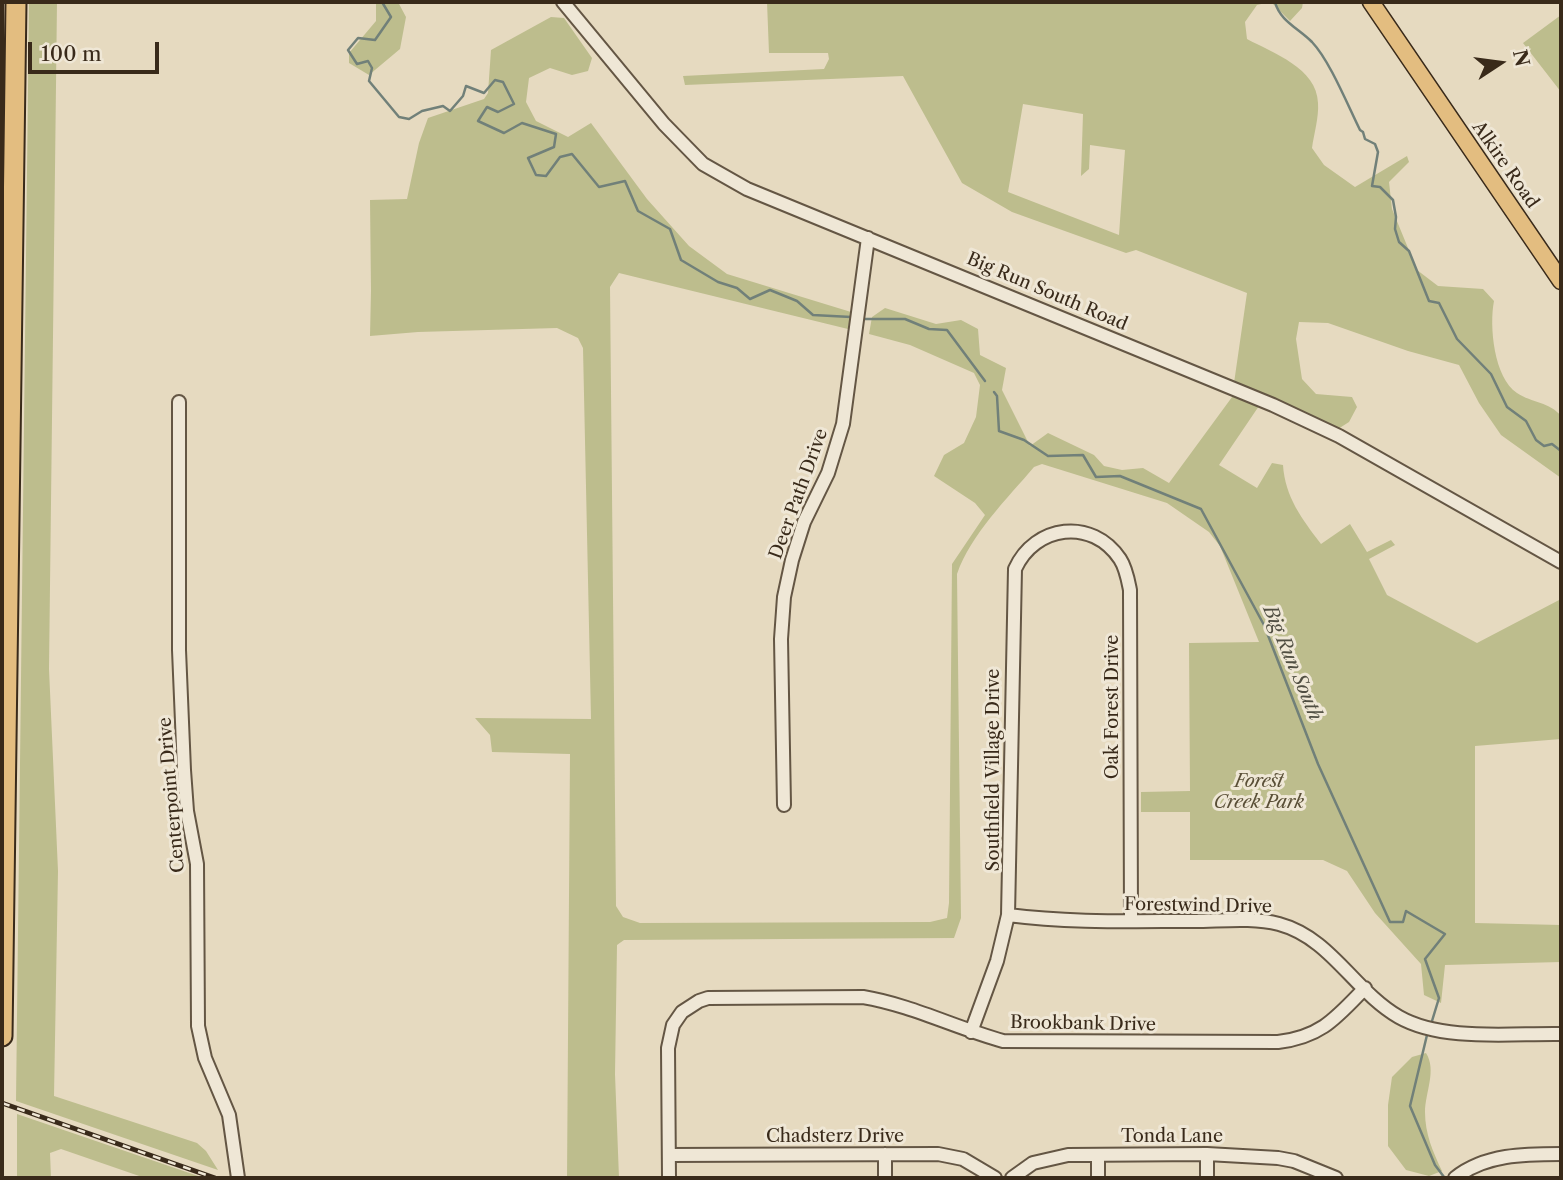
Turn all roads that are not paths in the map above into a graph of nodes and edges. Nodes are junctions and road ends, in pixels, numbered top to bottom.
1 (16, 2) edge
2 (563, 2) edge
3 (1371, 2) edge
4 (868, 238) junction
5 (1561, 281) edge
6 (179, 402) dead end
7 (1065, 532) joint
8 (1561, 562) edge
9 (784, 805) dead end
10 (1008, 915) junction
11 (1131, 921) junction
12 (1365, 988) junction
13 (971, 1032) junction
14 (1561, 1034) edge
15 (2, 1036) edge
16 (885, 1154) junction
17 (1098, 1154) junction
18 (1206, 1154) junction
19 (1561, 1154) edge
20 (669, 1155) junction
21 (238, 1178) edge
22 (669, 1178) edge
23 (885, 1178) edge
24 (995, 1178) edge
25 (1012, 1178) edge
26 (1098, 1178) edge
27 (1206, 1178) edge
28 (1335, 1178) edge
29 (1455, 1178) edge

1 - 15 highway
2 - 4 street, Big Run South Road
3 - 5 main road, Alkire Road
4 - 8 street, Big Run South Road
4 - 9 street, Deer Path Drive
6 - 21 street, Centerpoint Drive
7 - 10 street, Southfield Village Drive
7 - 11 street, Oak Forest Drive
10 - 11 street, Forestwind Drive
10 - 13 street, Southfield Village Drive
11 - 12 street, Forestwind Drive
12 - 13 street, Brookbank Drive
12 - 14 street, Forestwind Drive
13 - 20 street, Brookbank Drive
16 - 20 street, Chadsterz Drive
16 - 23 street
16 - 24 street, Chadsterz Drive
17 - 18 street, Tonda Lane
17 - 25 street, Tonda Lane
17 - 26 street
18 - 27 street
18 - 28 street, Tonda Lane
19 - 29 street
20 - 22 street

